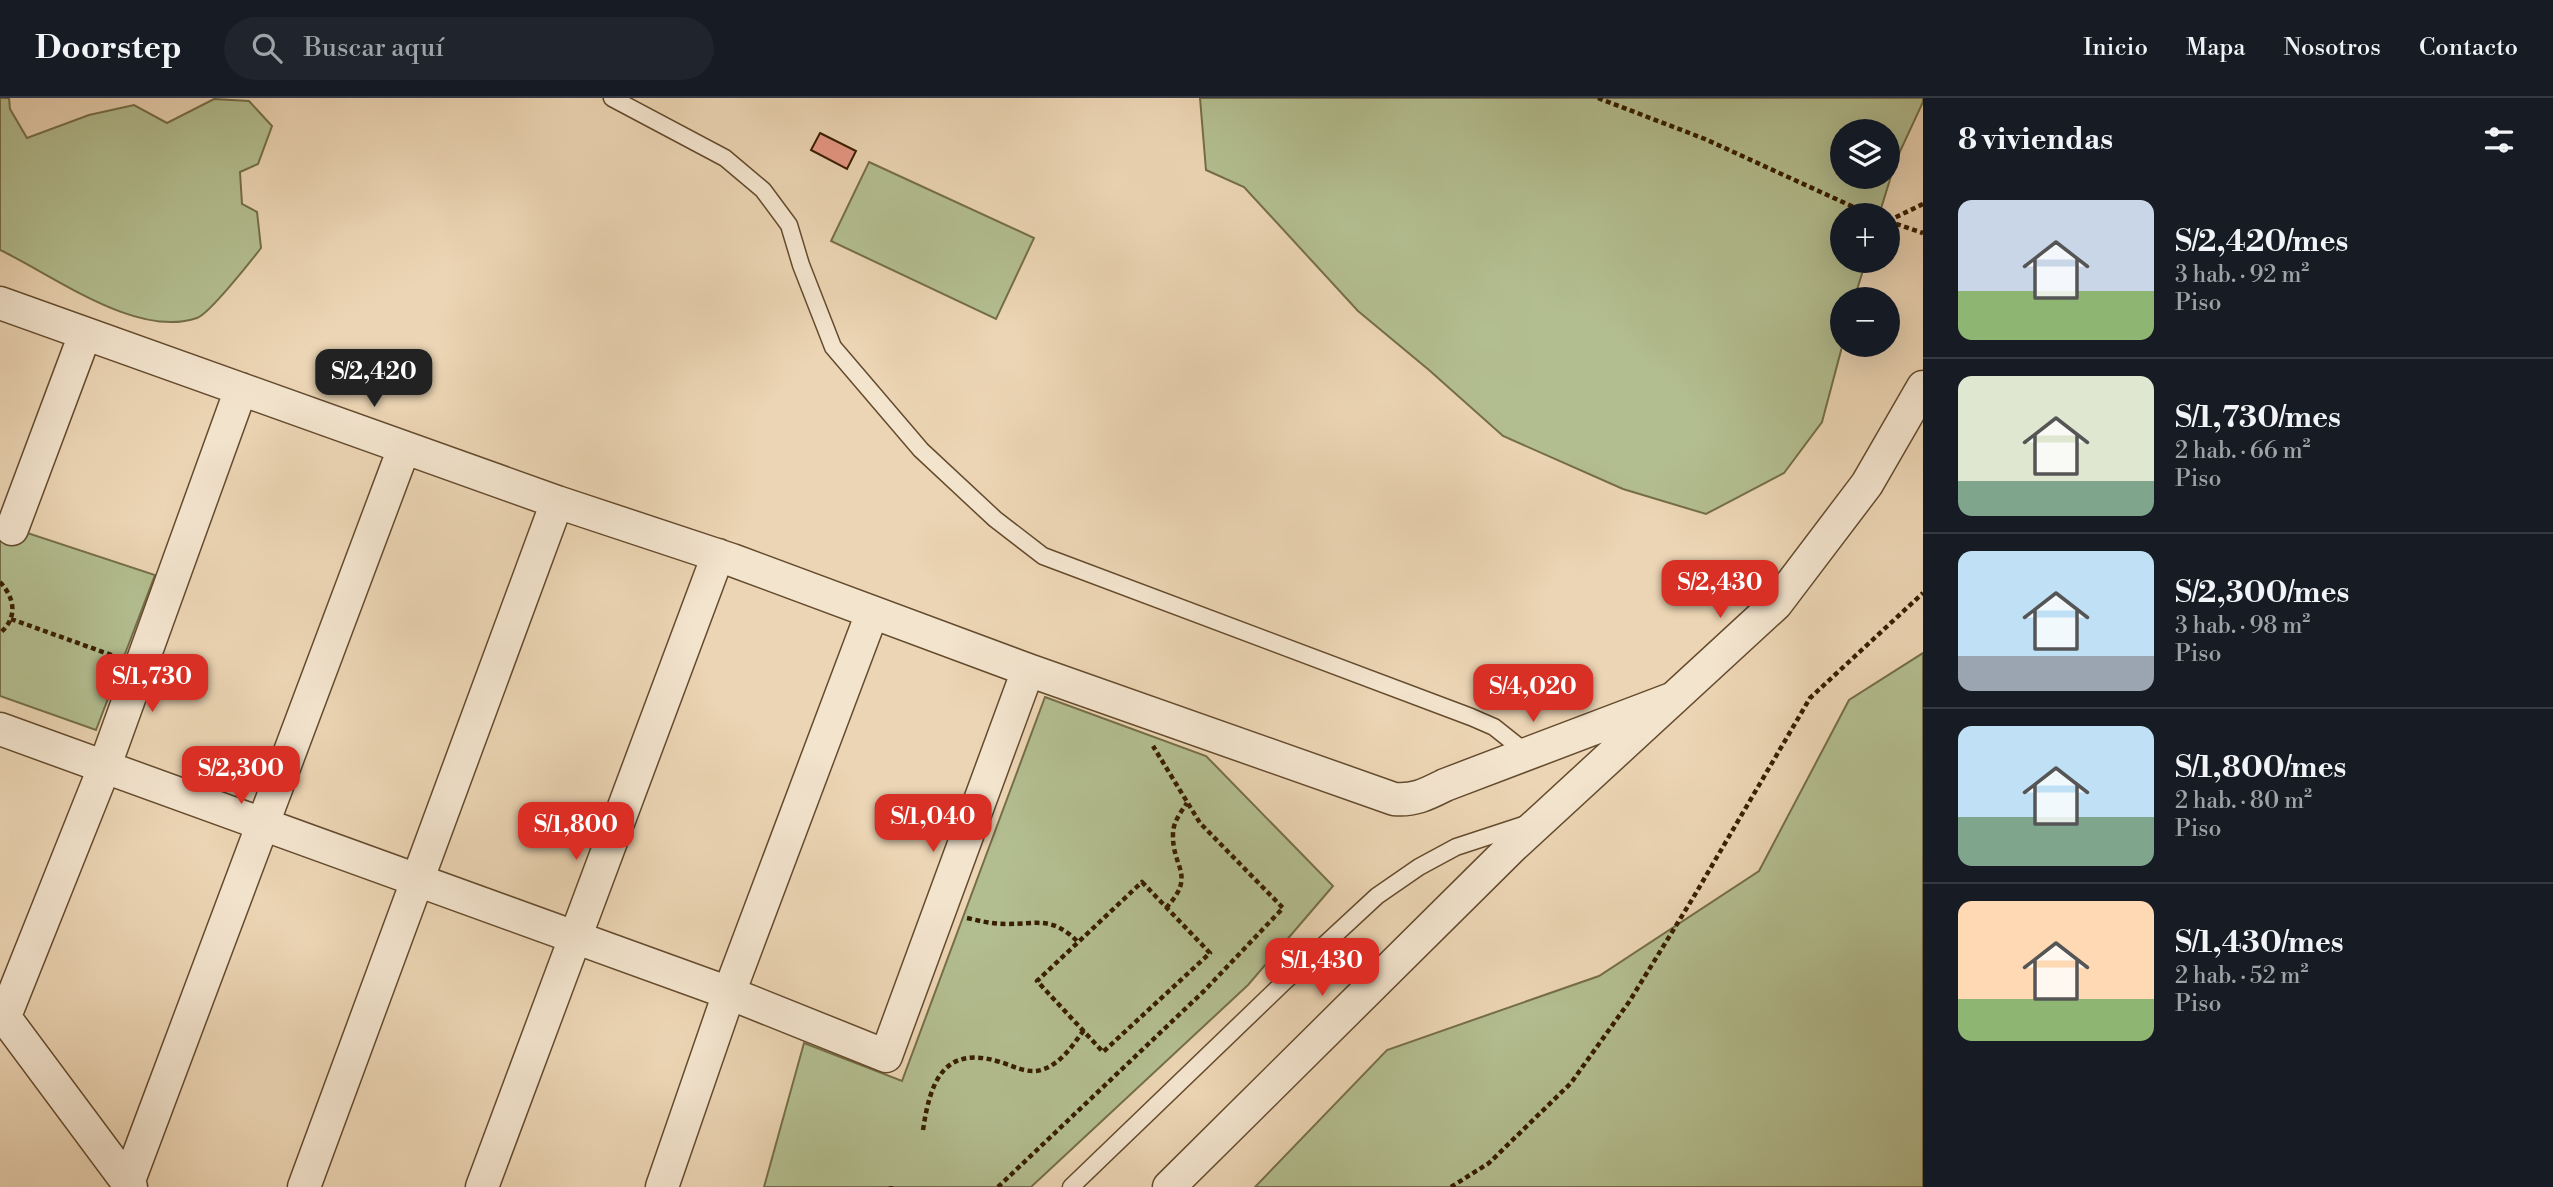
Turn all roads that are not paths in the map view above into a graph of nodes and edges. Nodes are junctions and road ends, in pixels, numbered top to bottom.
1 (612, 98) edge
2 (0, 303) edge
3 (85, 334) junction
4 (1923, 387) edge
5 (241, 389) junction
6 (404, 447) junction
7 (557, 502) junction
8 (12, 529) dead end
9 (718, 555) junction
10 (872, 613) junction
11 (1028, 670) junction
12 (1674, 698) junction
13 (0, 729) edge
14 (1528, 754) junction
15 (104, 768) junction
16 (1544, 817) junction
17 (262, 826) junction
18 (415, 881) junction
19 (576, 939) junction
20 (729, 993) junction
21 (2, 1013) edge
22 (130, 1185) edge
23 (304, 1187) edge
24 (482, 1187) edge
25 (662, 1187) edge
26 (1071, 1187) edge
27 (1169, 1187) edge

1 - 14 lane
2 - 3 street
3 - 5 street
3 - 8 street
4 - 12 street
5 - 6 street
5 - 15 street
6 - 7 street
6 - 17 street
7 - 9 street
7 - 18 street
9 - 10 street
9 - 19 street
10 - 11 street
10 - 20 street
11 - 14 street
11 - 20 street
12 - 14 street
12 - 16 street
13 - 15 street
15 - 17 street
15 - 21 street
16 - 26 lane
16 - 27 street
17 - 18 street
17 - 22 street
18 - 19 street
18 - 23 street
19 - 20 street
19 - 24 street
20 - 25 street
21 - 22 street

